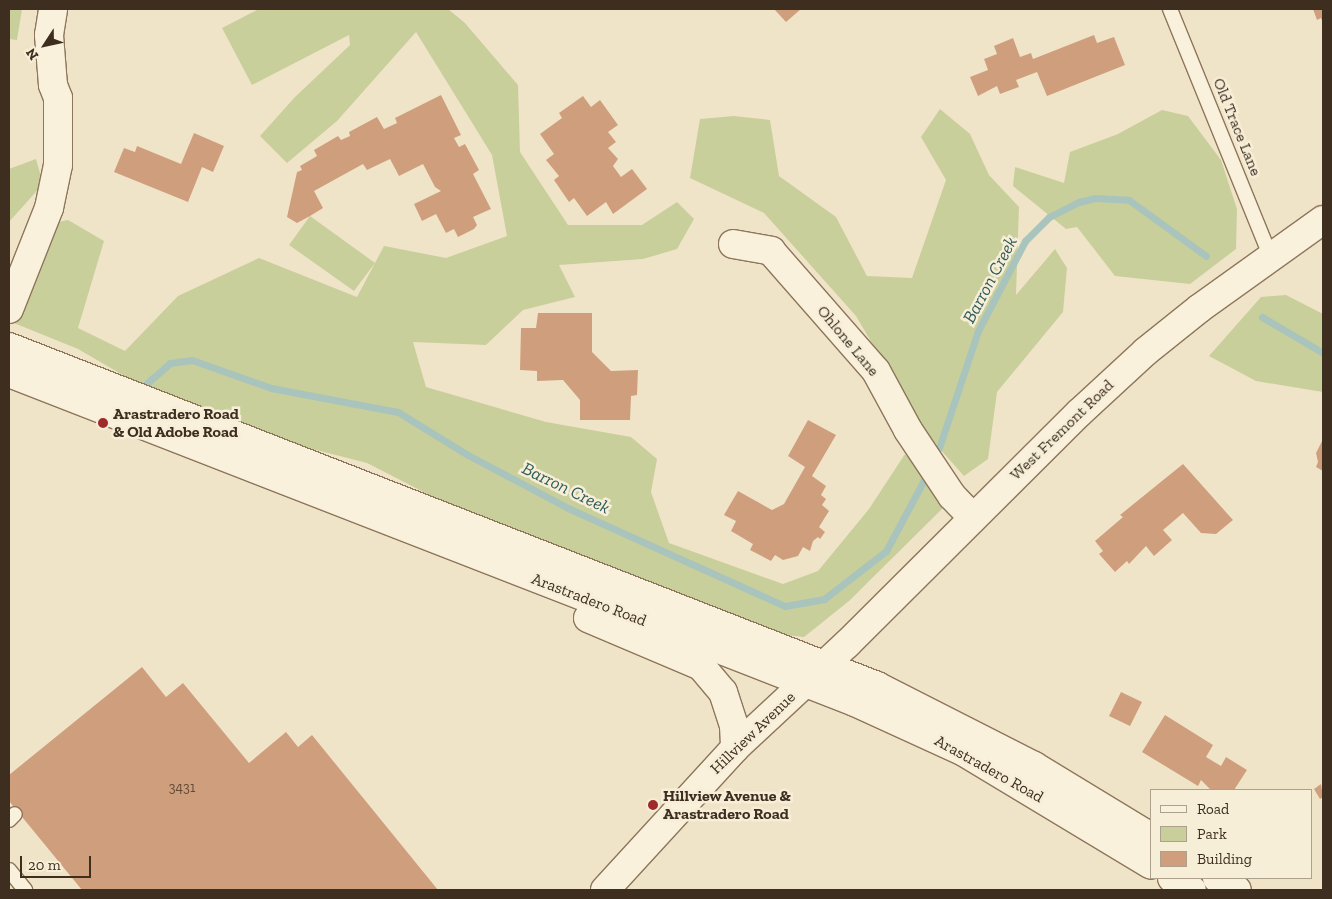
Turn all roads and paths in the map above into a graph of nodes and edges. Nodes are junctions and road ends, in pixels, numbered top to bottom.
1 (53, 9) edge
2 (1170, 9) edge
3 (1323, 220) edge
4 (733, 244) dead end
5 (1271, 258) junction
6 (9, 309) edge
7 (11, 361) edge
8 (972, 517) junction
9 (563, 591) junction
10 (815, 674) junction
11 (735, 748) junction
12 (1150, 837) edge
13 (1150, 864) edge
14 (9, 870) edge
15 (1174, 879) edge
16 (1219, 879) edge
17 (26, 890) edge
18 (605, 890) edge
19 (1192, 890) edge
20 (1237, 890) edge

1 - 6 main road
2 - 5 lane, Old Trace Lane
3 - 5 main road, West Fremont Road
4 - 8 main road, Ohlone Lane
5 - 8 main road, West Fremont Road
7 - 9 main road, Arastradero Road
7 - 10 main road, Arastradero Road
8 - 10 main road, West Fremont Road
9 - 10 main road, Arastradero Road
9 - 11 main road
10 - 11 main road, Hillview Avenue
10 - 12 main road, Arastradero Road
10 - 13 main road, Arastradero Road
11 - 18 main road, Hillview Avenue
14 - 17 lane
15 - 19 main road
16 - 20 main road

